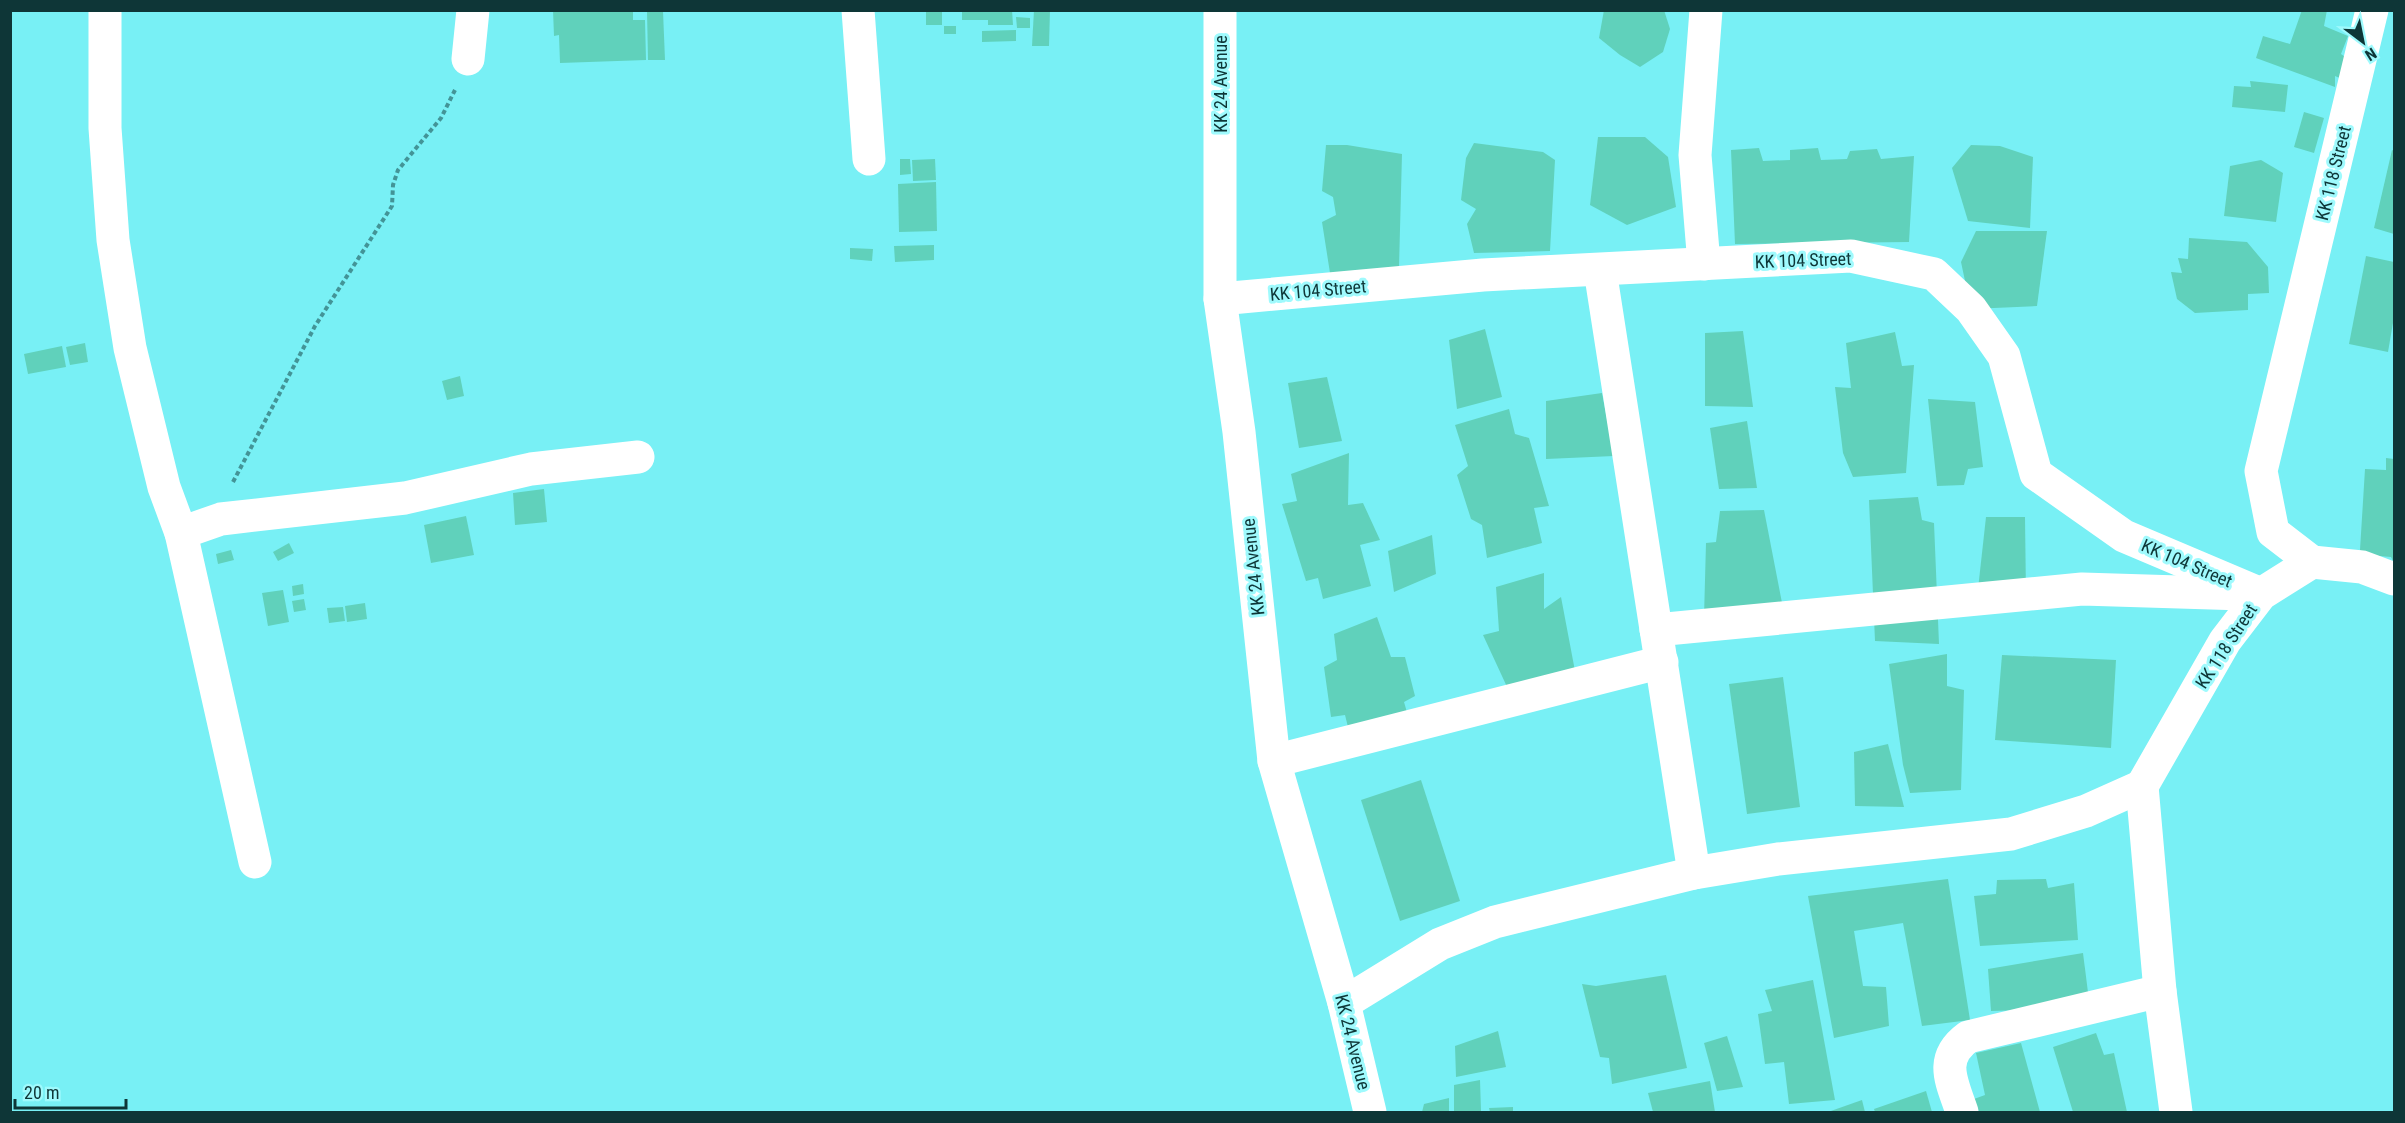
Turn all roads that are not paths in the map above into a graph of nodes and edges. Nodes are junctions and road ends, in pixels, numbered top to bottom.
1 (105, 10) edge
2 (473, 10) edge
3 (858, 10) edge
4 (1220, 10) edge
5 (1706, 10) edge
6 (2372, 10) edge
7 (468, 59) road end
8 (869, 159) dead end
9 (1704, 264) junction
10 (1600, 270) junction
11 (1220, 299) junction
12 (638, 457) dead end
13 (182, 532) junction
14 (2312, 562) junction
15 (2394, 579) edge
16 (2261, 594) junction
17 (1656, 630) junction
18 (1662, 662) junction
19 (1274, 761) junction
20 (2142, 786) junction
21 (255, 862) dead end
22 (1694, 873) junction
23 (2160, 991) junction
24 (1344, 1003) junction
25 (1370, 1113) edge
26 (1962, 1113) edge
27 (2176, 1113) edge

1 - 13 street
2 - 7 street
3 - 8 street
4 - 11 street, KK 24 Avenue
5 - 9 street
6 - 14 street, KK 118 Street
9 - 10 street, KK 104 Street
9 - 16 street, KK 104 Street
10 - 11 street, KK 104 Street
10 - 17 street
11 - 19 street, KK 24 Avenue
12 - 13 street
13 - 21 street
14 - 15 street
14 - 16 street, KK 118 Street
16 - 17 street
16 - 20 street, KK 118 Street
17 - 18 street
18 - 19 street
18 - 22 street
19 - 24 street, KK 24 Avenue
20 - 22 street
20 - 23 street
22 - 24 street
23 - 26 street
23 - 27 street
24 - 25 street, KK 24 Avenue

